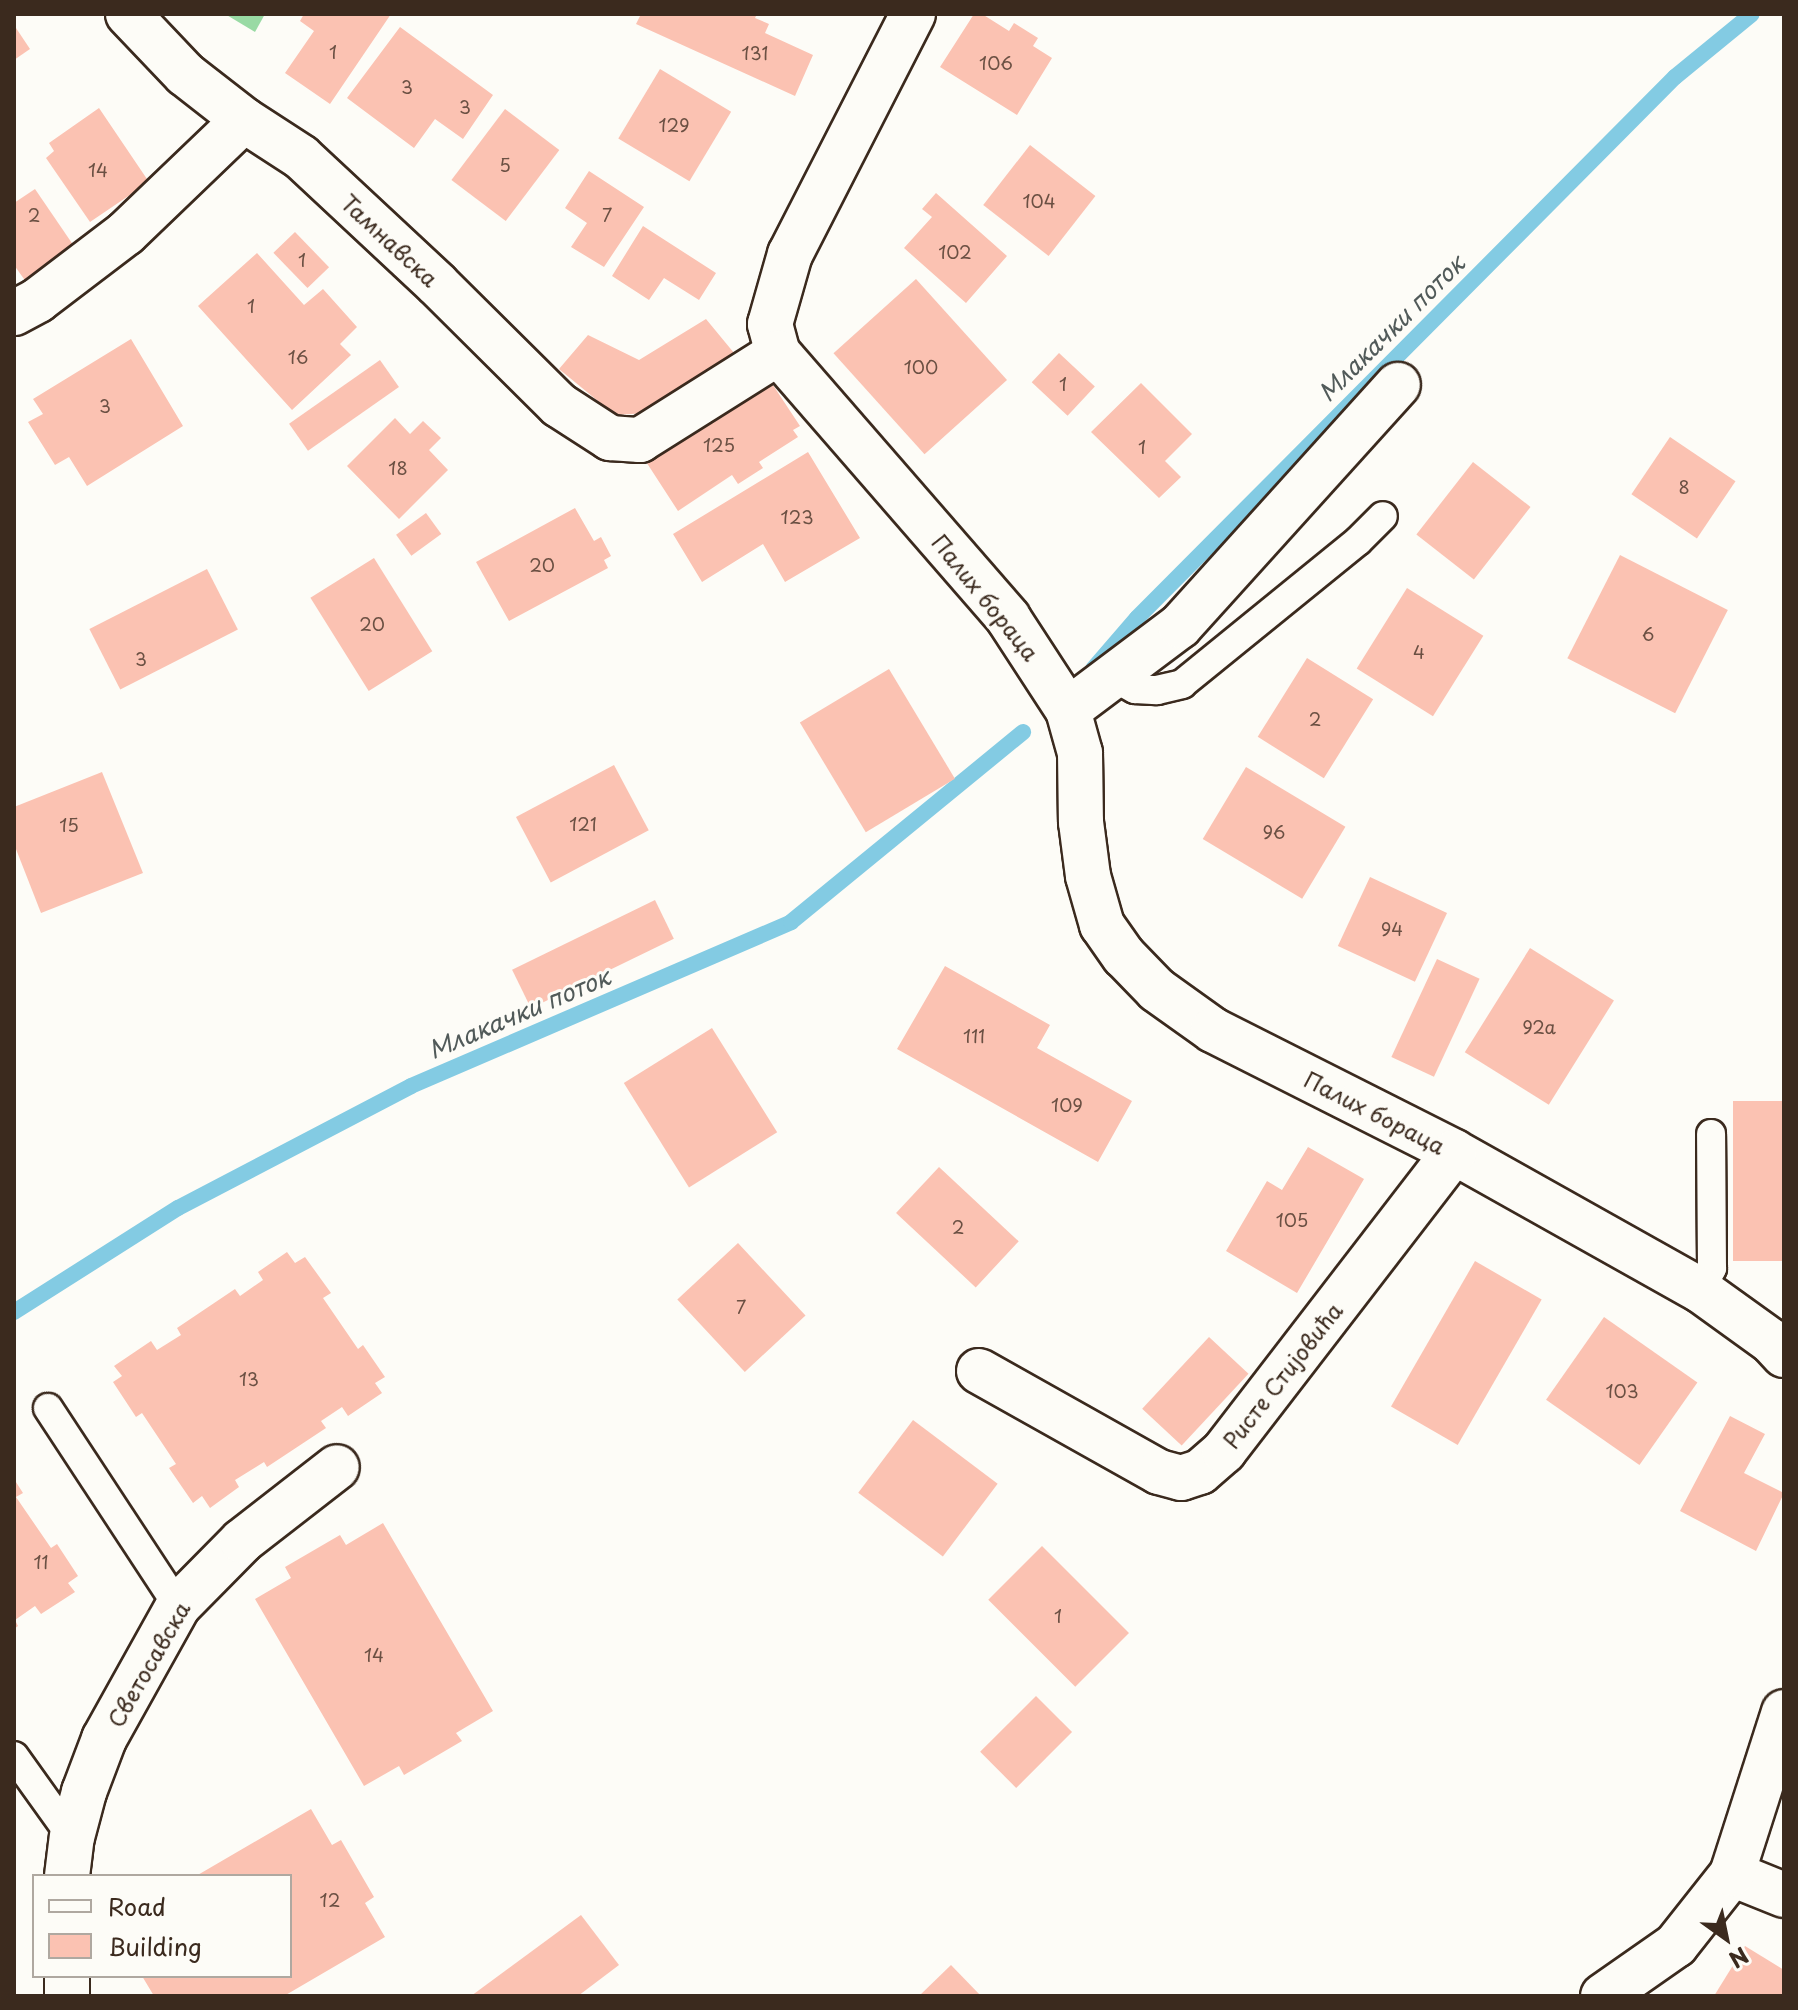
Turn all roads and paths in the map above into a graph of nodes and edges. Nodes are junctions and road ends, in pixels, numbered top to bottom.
1 (128, 14) edge
2 (913, 14) edge
3 (244, 120) junction
4 (14, 313) edge
5 (778, 353) junction
6 (1398, 385) dead end
7 (1383, 516) dead end
8 (1115, 678) junction
9 (1068, 710) junction
10 (1711, 1134) dead end
11 (1454, 1152) junction
12 (1700, 1290) junction
13 (1784, 1355) edge
14 (979, 1371) dead end
15 (48, 1408) dead end
16 (337, 1467) dead end
17 (178, 1606) junction
18 (1784, 1712) edge
19 (14, 1756) edge
20 (70, 1856) edge
21 (1732, 1874) junction
22 (1784, 1895) edge
23 (1603, 1996) edge

1 - 3 street, Тамнавска
2 - 5 street
3 - 4 street
3 - 5 street, Тамнавска
5 - 9 street, Палих бораца
6 - 8 street
7 - 8 lane
8 - 9 street
9 - 11 street, Палих бораца
10 - 12 lane
11 - 12 street, Палих бораца
11 - 14 street, Ристе Стијовића
12 - 13 street, Палих бораца
15 - 17 lane
16 - 17 street, Светосавска
17 - 20 street, Светосавска
18 - 21 street
19 - 20 lane
21 - 22 street
21 - 23 street

